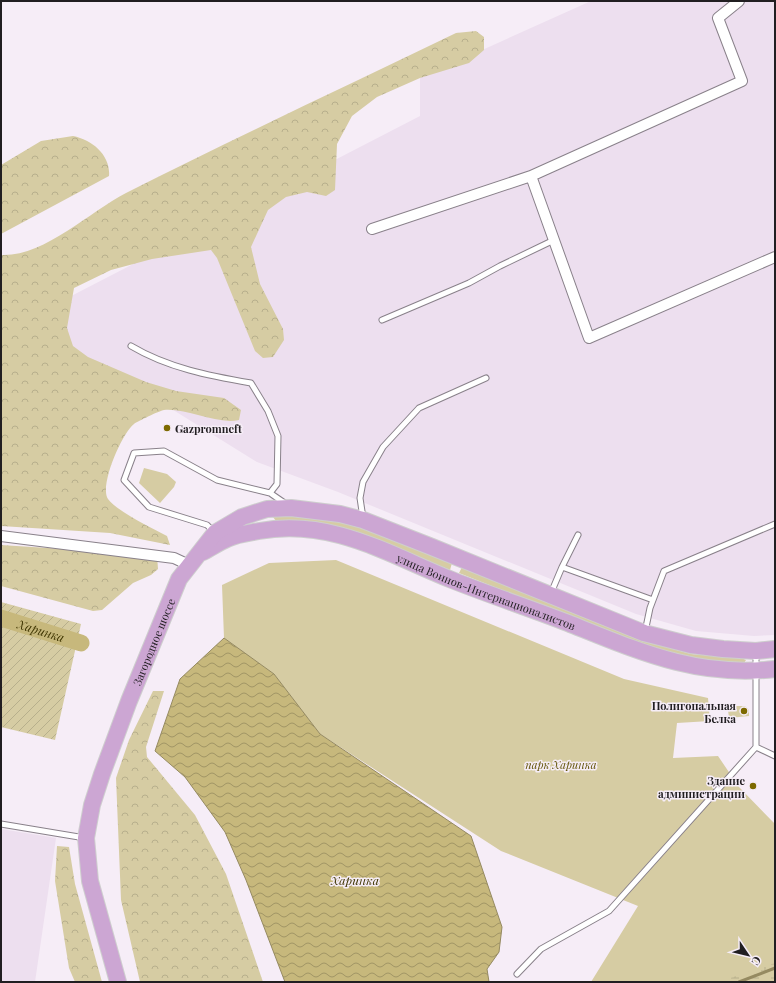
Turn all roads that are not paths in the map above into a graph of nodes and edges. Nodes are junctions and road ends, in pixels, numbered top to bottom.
1 (739, 1) edge
2 (531, 176) junction
3 (372, 229) dead end
4 (554, 240) junction
5 (775, 257) edge
6 (382, 320) dead end
7 (131, 346) dead end
8 (486, 378) dead end
9 (270, 493) junction
10 (291, 508) junction
11 (267, 509) junction
12 (363, 520) junction
13 (775, 524) edge
14 (273, 528) junction
15 (578, 535) dead end
16 (1, 536) edge
17 (218, 537) junction
18 (432, 547) joint
19 (194, 559) junction
20 (562, 567) junction
21 (550, 595) junction
22 (653, 600) junction
23 (644, 633) junction
24 (775, 649) edge
25 (756, 651) junction
26 (775, 669) edge
27 (756, 671) junction
28 (756, 747) junction
29 (775, 756) edge
30 (1, 824) edge
31 (86, 838) junction
32 (517, 974) dead end
33 (118, 982) edge

1 - 2 street
2 - 3 street
2 - 4 street
4 - 5 street
4 - 6 lane
7 - 9 lane
8 - 12 lane
9 - 10 lane
9 - 17 lane
10 - 11 main road, Загородное шоссе
10 - 12 main road, Загородное шоссе
11 - 14 street
11 - 17 main road, Загородное шоссе
12 - 18 main road, Загородное шоссе
13 - 22 lane
14 - 17 main road, улица Воинов-Интернационалистов
14 - 27 main road, улица Воинов-Интернационалистов
15 - 20 lane
16 - 19 street
17 - 19 main road, Загородное шоссе
18 - 21 main road, улица Воинов-Интернационалистов
19 - 31 main road, Загородное шоссе
20 - 21 lane
20 - 22 lane
21 - 23 main road, улица Воинов-Интернационалистов
22 - 23 lane
23 - 25 main road, улица Воинов-Интернационалистов
24 - 25 main road, улица Воинов-Интернационалистов
25 - 27 lane
26 - 27 main road, улица Воинов-Интернационалистов
27 - 28 lane
28 - 29 lane
28 - 32 lane
30 - 31 lane
31 - 33 main road, Загородное шоссе

